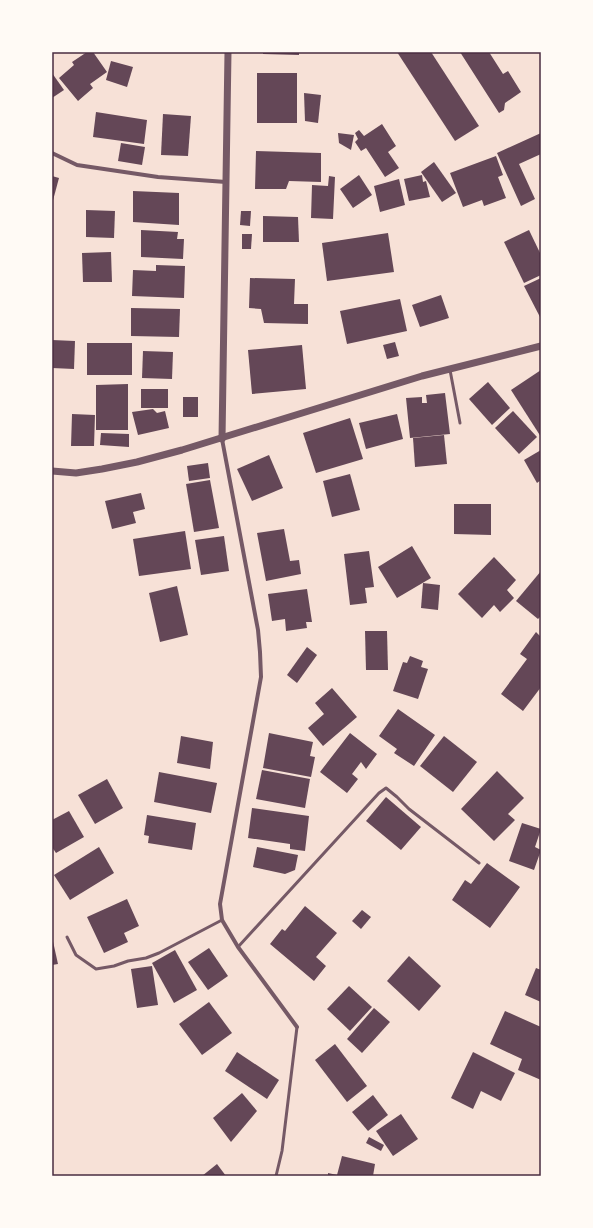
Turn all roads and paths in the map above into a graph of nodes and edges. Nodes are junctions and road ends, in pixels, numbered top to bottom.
1 (228, 52) edge
2 (52, 153) edge
3 (226, 182) junction
4 (541, 346) edge
5 (450, 369) junction
6 (460, 423) dead end
7 (222, 439) junction
8 (52, 471) edge
9 (479, 863) dead end
10 (222, 920) junction
11 (67, 937) dead end
12 (238, 947) junction
13 (297, 1027) joint
14 (276, 1176) edge

1 - 3 street
2 - 3 street
3 - 7 street
4 - 5 street
5 - 6 lane
5 - 7 street
7 - 8 street
7 - 10 street
9 - 12 lane
10 - 11 lane
10 - 12 street
12 - 13 street
13 - 14 lane

